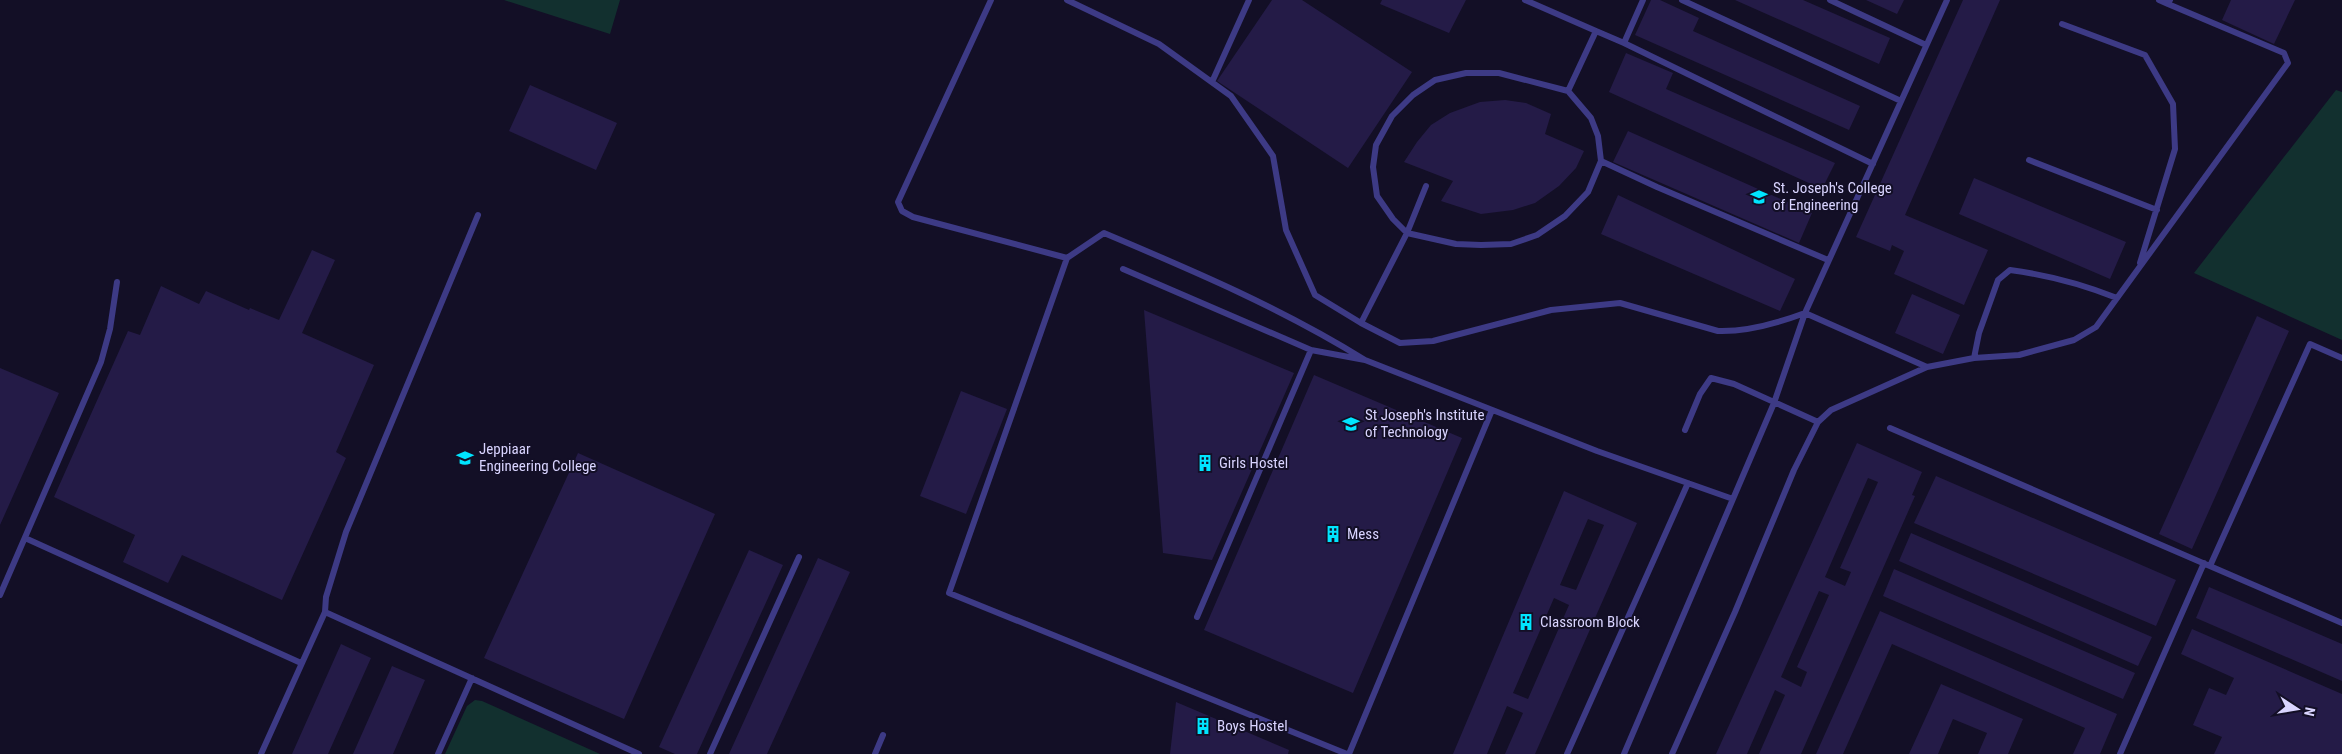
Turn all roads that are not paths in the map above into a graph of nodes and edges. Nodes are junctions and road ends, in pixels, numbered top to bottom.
1 (990, 0) edge
2 (1067, 0) edge
3 (1249, 0) edge
4 (1525, 0) edge
5 (1643, 0) edge
6 (1682, 0) edge
7 (1830, 0) edge
8 (1947, 0) edge
9 (2159, 0) edge
10 (2169, 2) edge
11 (2062, 24) dead end
12 (1596, 31) junction
13 (1624, 43) junction
14 (1926, 45) junction
15 (1212, 82) junction
16 (1568, 91) junction
17 (1901, 101) junction
18 (2029, 160) dead end
19 (1602, 161) junction
20 (1872, 164) junction
21 (1426, 186) dead end
22 (2157, 210) junction
23 (478, 215) dead end
24 (1406, 233) junction
25 (1067, 258) junction
26 (1828, 260) junction
27 (2139, 268) junction
28 (1123, 269) dead end
29 (117, 282) dead end
30 (2117, 298) junction
31 (1805, 314) junction
32 (1360, 324) junction
33 (1311, 350) junction
34 (1974, 358) junction
35 (2342, 358) edge
36 (1365, 360) junction
37 (1927, 368) junction
38 (1774, 403) junction
39 (1492, 410) junction
40 (1818, 422) junction
41 (1890, 428) dead end
42 (1685, 430) dead end
43 (1688, 483) junction
44 (1733, 499) junction
45 (25, 538) junction
46 (799, 557) dead end
47 (2207, 565) junction
48 (0, 595) edge
49 (325, 612) junction
50 (1197, 617) dead end
51 (2342, 623) edge
52 (301, 663) junction
53 (472, 678) junction
54 (883, 735) dead end
55 (629, 752) edge
56 (261, 754) edge
57 (438, 754) edge
58 (639, 754) edge
59 (710, 754) edge
60 (875, 754) edge
61 (1348, 754) edge
62 (1568, 754) edge
63 (1624, 754) edge
64 (1672, 754) edge
65 (2120, 754) edge

1 - 25 lane
2 - 15 lane
3 - 15 lane
4 - 12 lane
5 - 13 lane
6 - 17 lane
7 - 14 lane
8 - 14 lane
9 - 10 lane
10 - 27 lane
11 - 22 lane
12 - 13 lane
12 - 16 lane
13 - 20 lane
14 - 17 lane
15 - 32 lane
16 - 19 lane
16 - 24 lane
17 - 20 lane
18 - 22 lane
19 - 24 lane
19 - 26 lane
20 - 26 lane
21 - 24 lane
22 - 27 lane
23 - 49 lane
24 - 32 lane
25 - 36 lane
25 - 61 lane
26 - 31 lane
27 - 30 lane
28 - 33 lane
29 - 45 lane
30 - 34 lane
30 - 34 lane
31 - 32 lane
31 - 37 lane
31 - 38 lane
33 - 36 lane
33 - 50 lane
34 - 37 lane
35 - 47 lane
36 - 39 lane
37 - 40 lane
38 - 40 lane
38 - 42 lane
38 - 44 lane
39 - 43 lane
39 - 61 lane
40 - 64 lane
41 - 47 lane
43 - 44 lane
43 - 62 lane
44 - 63 lane
45 - 48 lane
45 - 52 lane
46 - 59 lane
47 - 51 lane
47 - 65 lane
49 - 52 lane
49 - 53 lane
52 - 56 lane
53 - 55 lane
53 - 57 lane
54 - 60 lane
55 - 58 lane

